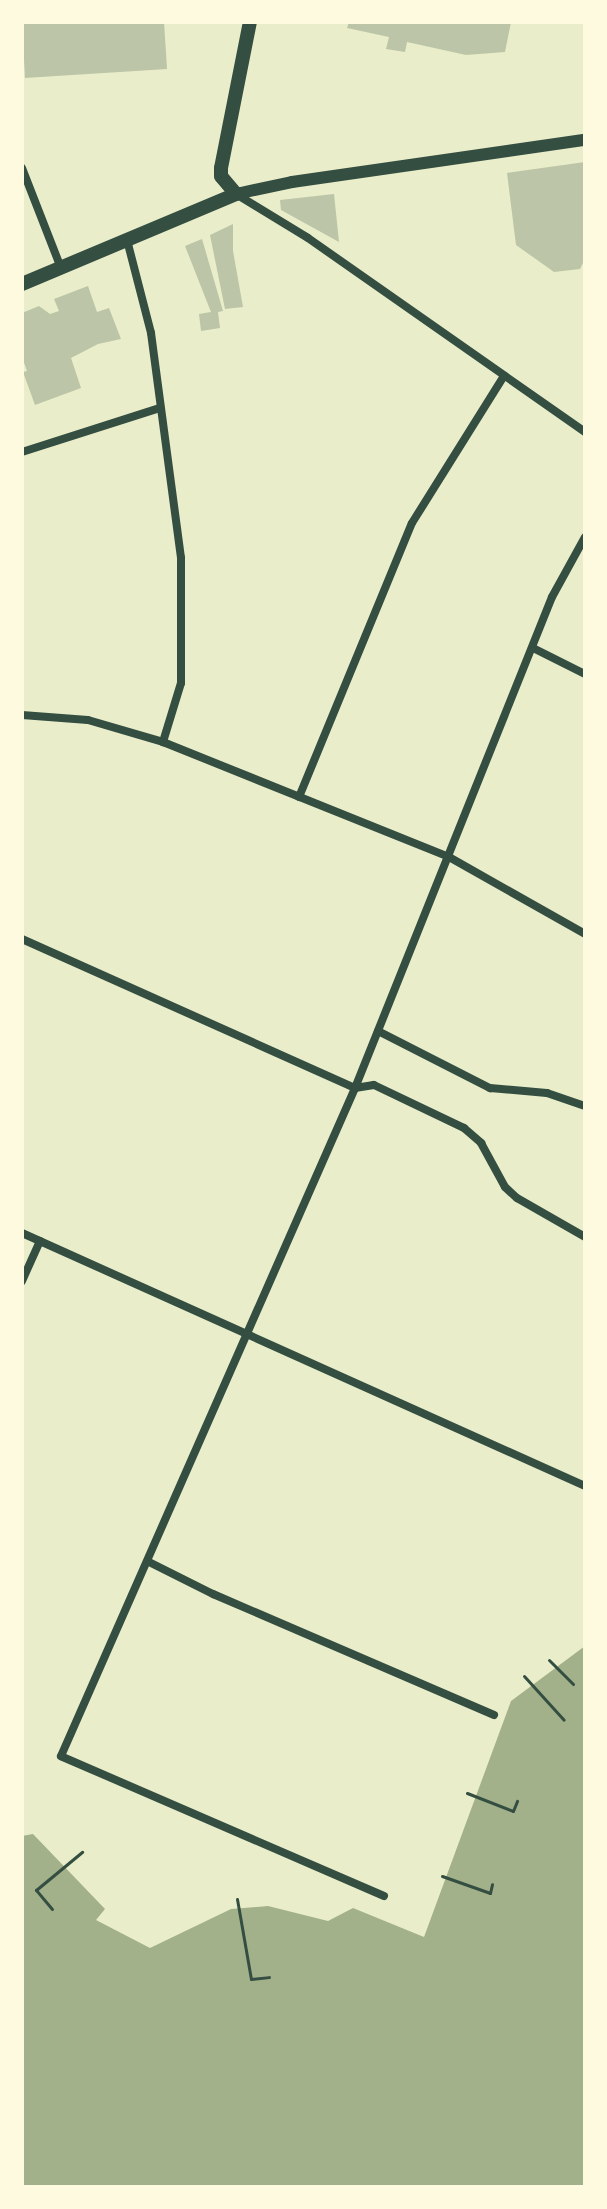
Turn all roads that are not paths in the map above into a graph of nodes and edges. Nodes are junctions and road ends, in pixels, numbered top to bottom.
1 (250, 22) edge
2 (585, 140) edge
3 (22, 168) edge
4 (24, 181) edge
5 (236, 194) junction
6 (127, 240) junction
7 (61, 268) junction
8 (22, 284) edge
9 (504, 376) junction
10 (160, 408) junction
11 (585, 432) edge
12 (22, 452) edge
13 (585, 537) edge
14 (533, 648) junction
15 (585, 674) edge
16 (22, 715) edge
17 (163, 742) junction
18 (299, 797) junction
19 (449, 857) junction
20 (585, 934) edge
21 (22, 939) edge
22 (378, 1031) junction
23 (355, 1088) junction
24 (585, 1106) edge
25 (22, 1233) edge
26 (585, 1237) edge
27 (40, 1241) junction
28 (22, 1281) edge
29 (245, 1335) junction
30 (585, 1486) edge
31 (149, 1562) junction
32 (494, 1715) dead end
33 (384, 1896) dead end

1 - 5 main road
2 - 5 main road
3 - 4 street
4 - 7 street
5 - 6 main road
5 - 9 street
6 - 7 main road
6 - 10 street
7 - 8 main road
9 - 11 street
9 - 18 street
10 - 12 street
10 - 17 street
13 - 14 street
14 - 15 street
14 - 19 street
16 - 17 street
17 - 18 street
18 - 19 street
19 - 20 street
19 - 22 street
21 - 23 street
22 - 23 street
22 - 24 street
23 - 26 street
23 - 29 street
25 - 27 street
27 - 28 street
27 - 29 street
29 - 30 street
29 - 31 street
31 - 32 street
31 - 33 street

